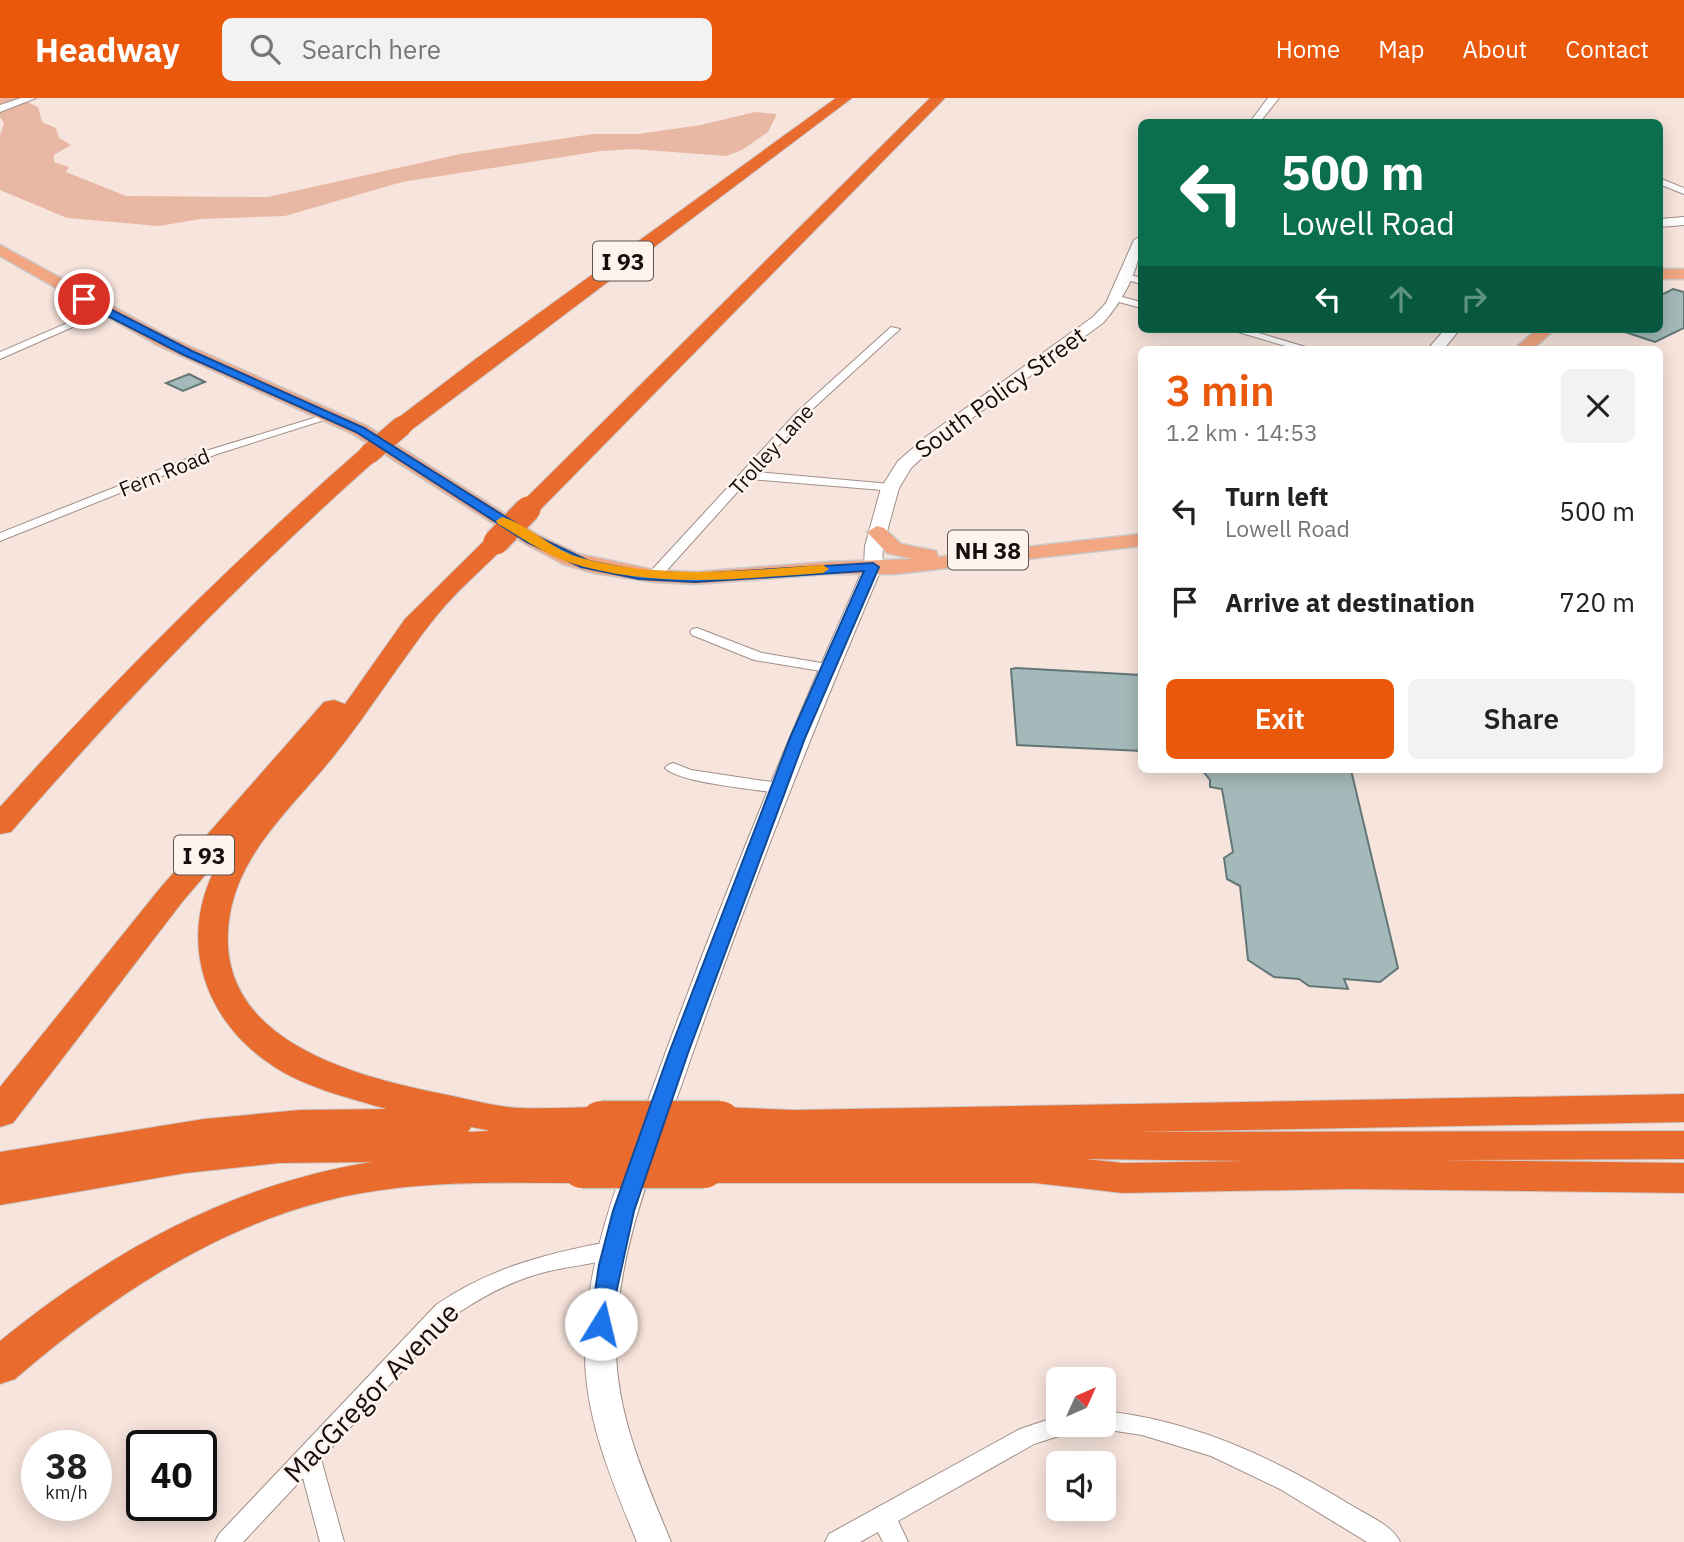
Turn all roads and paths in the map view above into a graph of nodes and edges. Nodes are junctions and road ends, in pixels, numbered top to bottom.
1 (32, 98) edge
2 (838, 98) edge
3 (845, 98) edge
4 (938, 98) edge
5 (1274, 98) edge
6 (0, 109) edge
7 (1257, 119) edge
8 (797, 133) junction
9 (1663, 183) edge
10 (1684, 191) edge
11 (1684, 221) edge
12 (1663, 223) edge
13 (0, 250) edge
14 (1138, 252) edge
15 (1663, 274) edge
16 (1684, 274) edge
17 (1127, 285) edge
18 (1138, 300) edge
19 (104, 311) junction
20 (895, 329) dead end
21 (1248, 333) edge
22 (1542, 333) edge
23 (1296, 346) edge
24 (1527, 346) edge
25 (0, 356) edge
26 (331, 416) junction
27 (748, 475) junction
28 (890, 488) junction
29 (877, 532) junction
30 (0, 537) edge
31 (1138, 540) edge
32 (1105, 543) junction
33 (928, 556) junction
34 (873, 567) junction
35 (654, 576) junction
36 (426, 612) junction
37 (697, 632) dead end
38 (827, 668) junction
39 (673, 768) dead end
40 (775, 799) junction
41 (0, 825) edge
42 (1684, 1108) edge
43 (0, 1113) edge
44 (520, 1122) junction
45 (592, 1144) junction
46 (712, 1144) junction
47 (1684, 1145) edge
48 (1166, 1147) junction
49 (1035, 1168) junction
50 (5, 1174) edge
51 (1684, 1178) edge
52 (614, 1250) junction
53 (0, 1366) edge
54 (1116, 1423) edge
55 (1046, 1430) edge
56 (308, 1455) junction
57 (883, 1517) junction
58 (227, 1542) edge
59 (332, 1542) edge
60 (654, 1542) edge
61 (837, 1542) edge
62 (897, 1542) edge
63 (1388, 1542) edge

1 - 6 street
2 - 8 highway
3 - 8 highway, I 93
4 - 36 highway, I 93, bridge
5 - 7 street
8 - 41 highway, I 93, bridge
9 - 10 street
11 - 12 street
13 - 19 main road, NH 38
14 - 17 street, South Policy Street
15 - 16 main road
17 - 18 street
17 - 28 street, South Policy Street
19 - 25 street
19 - 26 main road, NH 38
20 - 27 street, Trolley Lane
21 - 23 street
22 - 24 main road
26 - 30 street, Fern Road
26 - 35 main road, NH 38
27 - 28 street
27 - 35 street, Trolley Lane
28 - 29 street, South Policy Street
29 - 33 main road
29 - 34 street, South Policy Street
31 - 32 main road, NH 38
32 - 33 main road, NH 38
32 - 34 main road, NH 38
33 - 34 main road, NH 38
34 - 35 main road, NH 38
34 - 38 street, South Policy Street
36 - 43 highway, I 93
36 - 44 highway
37 - 38 street
38 - 40 street, South Policy Street
39 - 40 street
40 - 52 street, South Policy Street
42 - 46 highway
44 - 45 highway
44 - 50 highway
45 - 46 highway, bridge
45 - 46 highway, bridge
45 - 50 highway
45 - 53 highway
46 - 48 highway
46 - 49 highway
47 - 48 highway
48 - 49 highway
49 - 51 highway
52 - 56 street, MacGregor Avenue
52 - 60 street, South Policy Street
54 - 63 street
55 - 57 street
56 - 58 street, MacGregor Avenue
56 - 59 street
57 - 61 street
57 - 62 street

